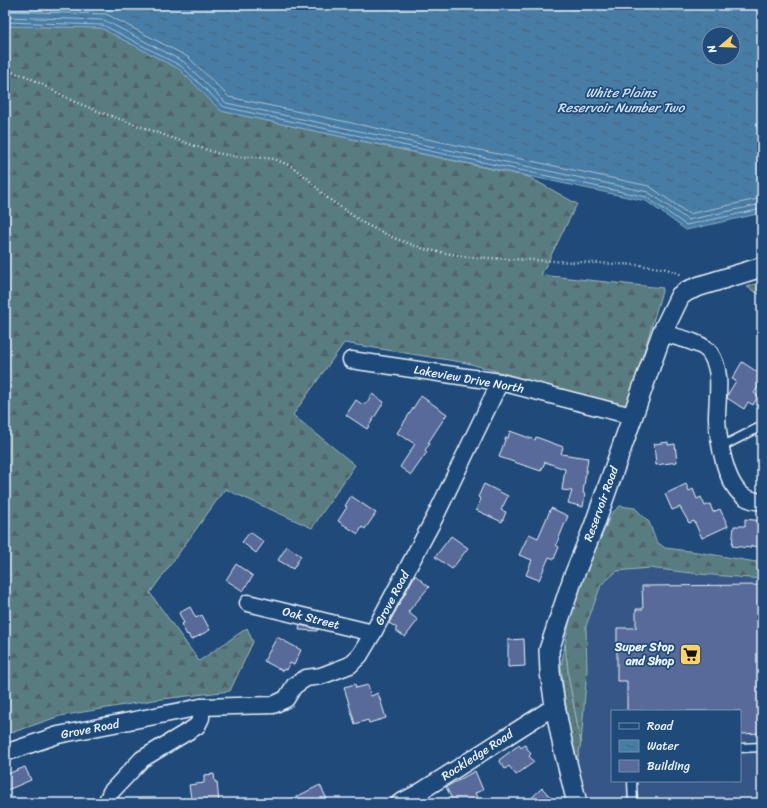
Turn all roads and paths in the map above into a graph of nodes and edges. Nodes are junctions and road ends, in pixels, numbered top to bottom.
1 (5, 70) edge
2 (762, 267) edge
3 (686, 278) dead end
4 (662, 333) junction
5 (351, 360) dead end
6 (500, 382) junction
7 (632, 416) junction
8 (762, 426) edge
9 (721, 447) junction
10 (762, 502) edge
11 (248, 603) dead end
12 (373, 633) junction
13 (555, 706) junction
14 (201, 707) junction
15 (762, 747) edge
16 (741, 748) edge
17 (5, 753) edge
18 (632, 782) edge
19 (106, 803) edge
20 (399, 803) edge
21 (577, 803) edge
22 (633, 803) edge

1 - 3 path
2 - 4 street, Reservoir Road
4 - 7 street, Reservoir Road
4 - 9 street
5 - 6 street, Lakeview Drive North
6 - 7 street, Lakeview Drive North
6 - 12 street, Grove Road
7 - 13 street, Reservoir Road
8 - 9 lane
9 - 10 street
11 - 12 street, Oak Street
12 - 14 street, Grove Road
13 - 20 street, Rockledge Road
13 - 21 street, Reservoir Road
14 - 17 street, Grove Road
14 - 19 street
15 - 16 lane
18 - 22 lane

